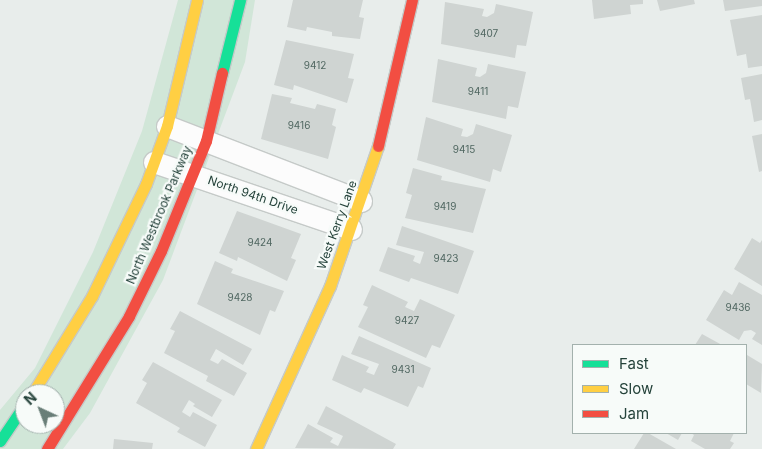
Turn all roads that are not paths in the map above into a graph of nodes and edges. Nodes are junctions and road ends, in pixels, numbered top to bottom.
1 (197, 0) edge
2 (240, 0) edge
3 (412, 0) edge
4 (167, 126) junction
5 (206, 141) junction
6 (154, 162) junction
7 (192, 174) junction
8 (361, 201) junction
9 (351, 229) junction
10 (38, 384) edge
11 (15, 422) edge
12 (4, 441) edge
13 (47, 449) edge
14 (256, 449) edge

1 - 4 street, North Westbrook Parkway
2 - 5 street, North Westbrook Parkway
3 - 8 street, West Kerry Lane
4 - 5 street
4 - 6 street, North Westbrook Parkway
5 - 7 street, North Westbrook Parkway
5 - 8 street
6 - 7 street, North 94th Drive
6 - 10 street, North Westbrook Parkway
7 - 9 street, North 94th Drive
7 - 13 street, North Westbrook Parkway
8 - 9 street, West Kerry Lane
9 - 14 street, West Kerry Lane
11 - 12 street

